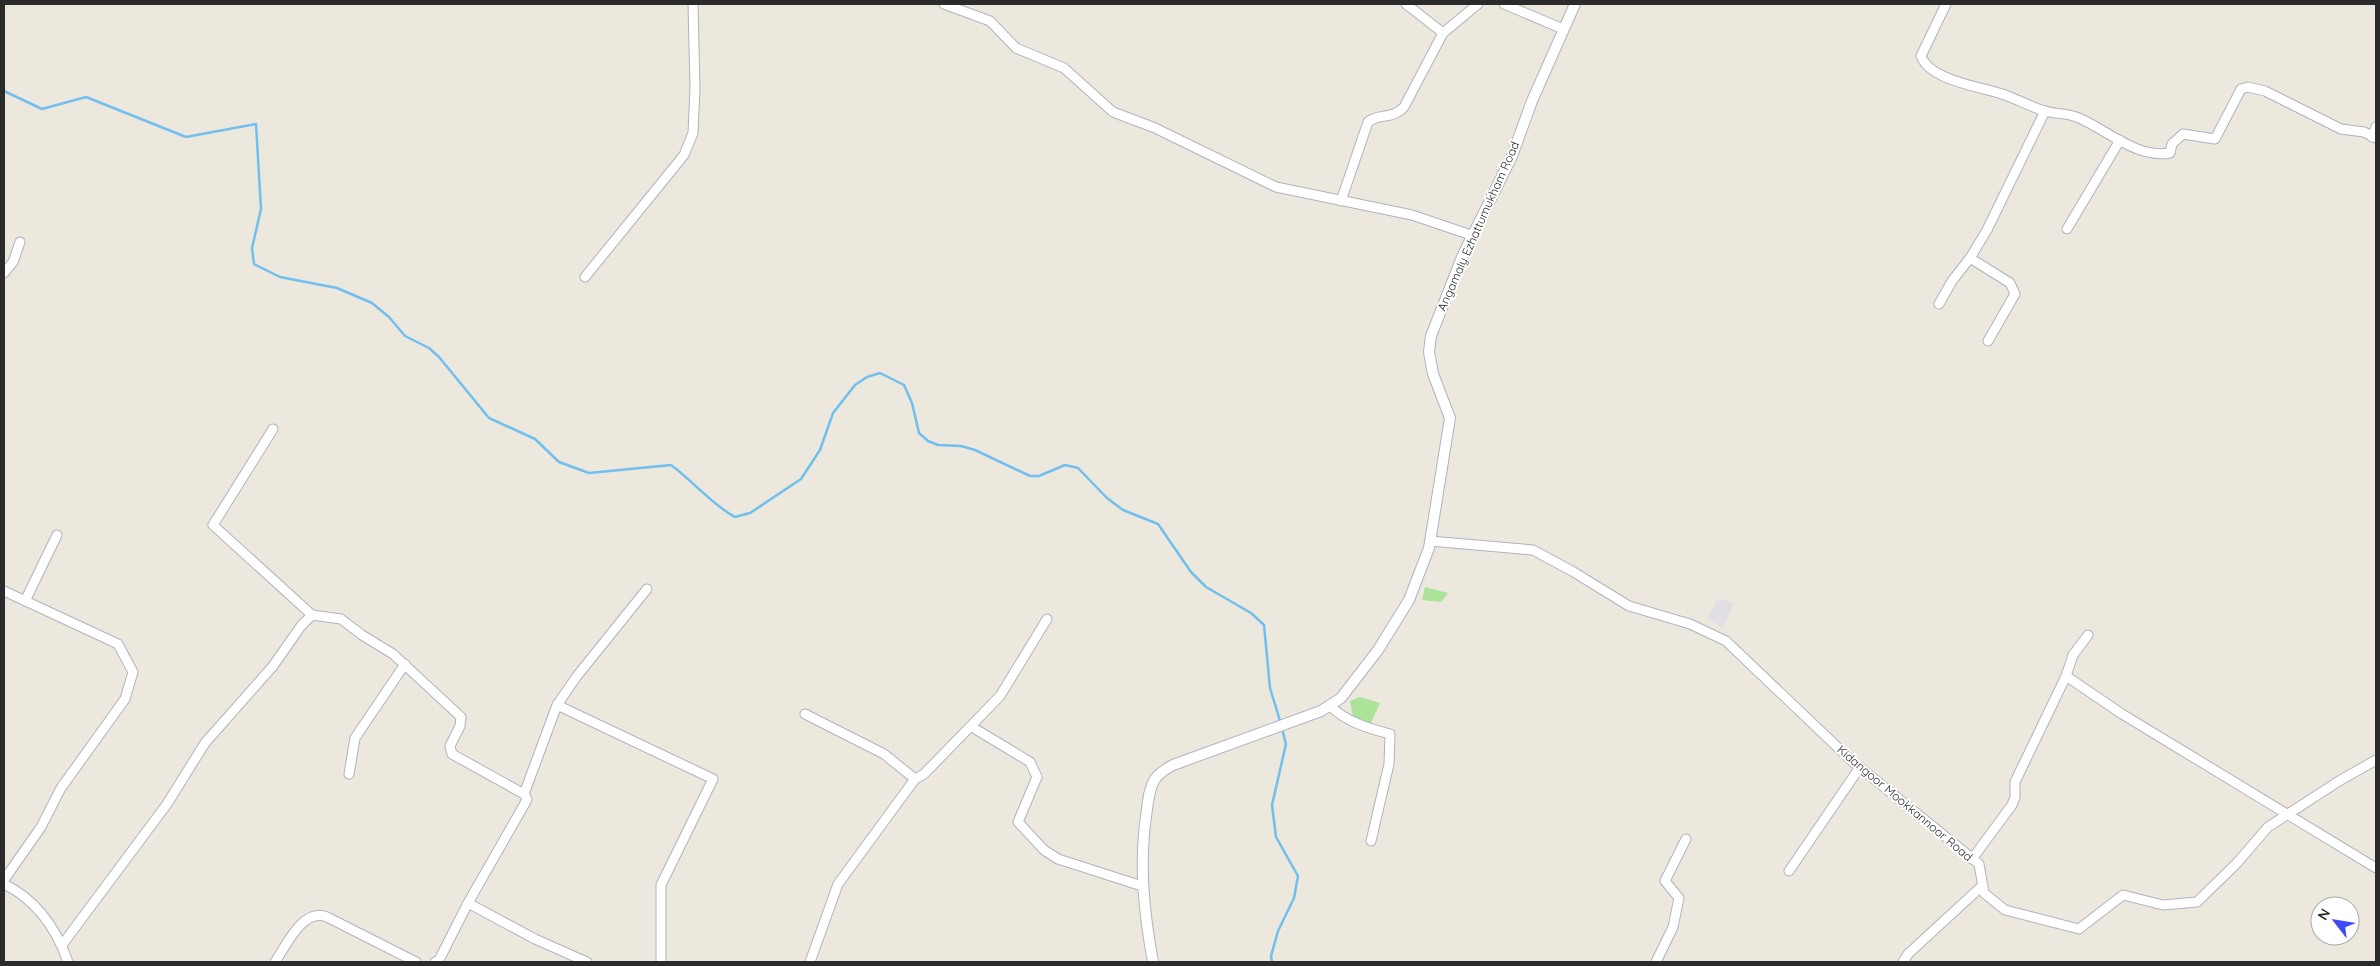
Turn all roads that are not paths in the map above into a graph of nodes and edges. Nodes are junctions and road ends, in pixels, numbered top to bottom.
1 (693, 4) edge
2 (944, 4) edge
3 (1406, 4) edge
4 (1478, 4) edge
5 (1504, 4) edge
6 (1574, 4) edge
7 (1946, 4) edge
8 (1563, 30) junction
9 (1443, 33) junction
10 (2045, 111) junction
11 (2376, 127) edge
12 (2374, 138) edge
13 (2120, 140) junction
14 (1341, 201) junction
15 (2067, 229) dead end
16 (1474, 236) junction
17 (20, 242) dead end
18 (1970, 258) junction
19 (4, 273) edge
20 (585, 277) dead end
21 (1939, 304) dead end
22 (1988, 340) dead end
23 (273, 429) dead end
24 (57, 536) dead end
25 (1430, 541) junction
26 (647, 589) dead end
27 (4, 591) edge
28 (25, 601) junction
29 (312, 614) junction
30 (1047, 619) dead end
31 (2088, 635) dead end
32 (405, 664) junction
33 (2066, 676) junction
34 (557, 705) junction
35 (1330, 706) junction
36 (805, 714) dead end
37 (972, 727) junction
38 (2376, 760) edge
39 (1860, 767) junction
40 (349, 774) dead end
41 (915, 779) junction
42 (524, 794) junction
43 (2287, 813) junction
44 (1686, 839) dead end
45 (1372, 841) dead end
46 (1972, 859) junction
47 (2376, 868) edge
48 (1789, 871) dead end
49 (4, 880) edge
50 (4, 884) edge
51 (1983, 885) junction
52 (1142, 886) junction
53 (468, 903) junction
54 (62, 945) junction
55 (68, 962) edge
56 (275, 962) edge
57 (416, 962) edge
58 (435, 962) edge
59 (588, 962) edge
60 (660, 962) edge
61 (810, 962) edge
62 (1153, 962) edge
63 (1656, 962) edge
64 (1903, 962) edge

1 - 20 street
2 - 14 street
3 - 9 street
4 - 9 street
5 - 8 street
6 - 8 street, Angamaly Ezhattumukham Road
7 - 10 street
8 - 16 street, Angamaly Ezhattumukham Road
9 - 14 street
10 - 13 street
10 - 18 street
11 - 12 street
12 - 13 street
13 - 15 street
14 - 16 street
16 - 25 street, Angamaly Ezhattumukham Road
17 - 19 street
18 - 21 street
18 - 22 street
23 - 29 street
24 - 28 street
25 - 35 street, Angamaly Ezhattumukham Road
25 - 39 street, Kidangoor Mookkannoor Road
26 - 34 street
27 - 28 street
28 - 49 street
29 - 32 street
29 - 54 street
30 - 37 street
31 - 33 street
32 - 40 street
32 - 42 street
33 - 43 street
33 - 46 street
34 - 42 street
34 - 60 street
35 - 45 street
35 - 52 street, Angamaly Ezhattumukham Road
36 - 41 street
37 - 41 street
37 - 52 street
38 - 43 street, Kidangoor Mookkannoor Road
39 - 46 street, Kidangoor Mookkannoor Road
39 - 48 street
41 - 61 street
42 - 53 street
43 - 47 street
43 - 51 street, Kidangoor Mookkannoor Road
44 - 63 street
46 - 51 street, Kidangoor Mookkannoor Road
50 - 54 street
51 - 64 street
52 - 62 street, Angamaly Ezhattumukham Road
53 - 58 street
53 - 59 street
54 - 55 street
56 - 57 street

